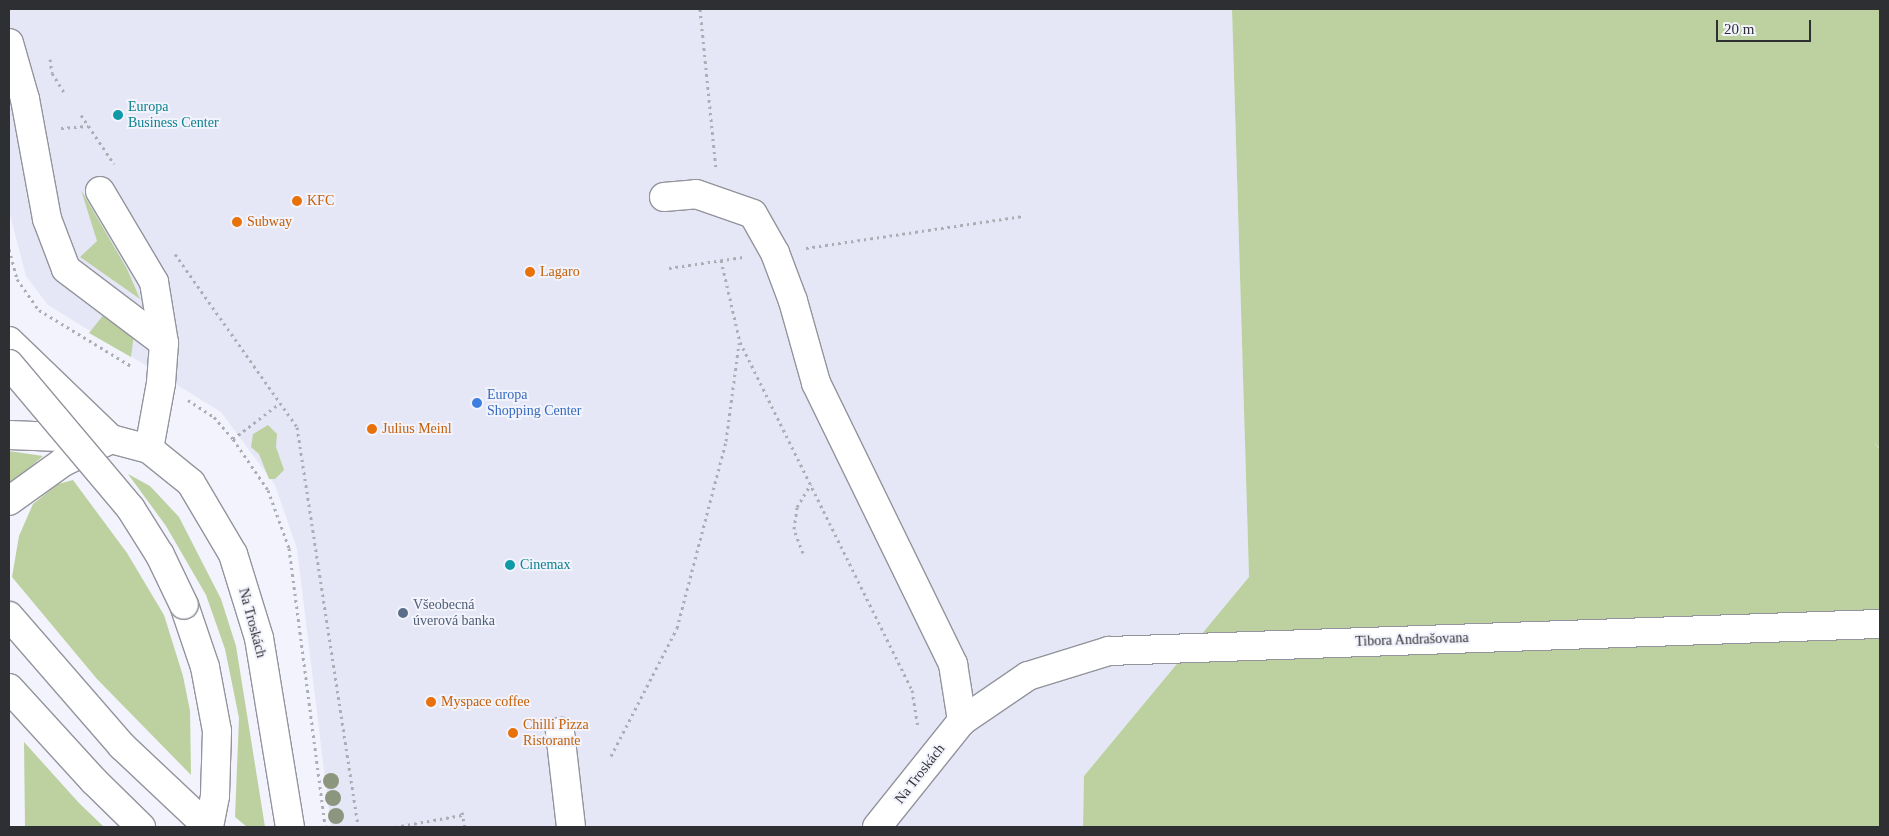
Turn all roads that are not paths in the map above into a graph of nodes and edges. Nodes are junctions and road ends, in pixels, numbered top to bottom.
1 (9, 43) edge
2 (100, 191) dead end
3 (664, 197) dead end
4 (9, 342) edge
5 (164, 343) junction
6 (9, 364) edge
7 (9, 435) edge
8 (111, 440) junction
9 (149, 448) junction
10 (9, 501) edge
11 (9, 616) edge
12 (1880, 624) edge
13 (9, 688) edge
14 (962, 720) junction
15 (560, 732) dead end
16 (141, 827) edge
17 (209, 827) edge
18 (290, 827) edge
19 (571, 827) edge
20 (877, 827) edge

1 - 5 main road
2 - 5 main road
3 - 14 main road
4 - 8 main road
5 - 9 main road
6 - 17 main road, bridge
7 - 8 main road
8 - 9 main road
8 - 10 main road
9 - 18 main road, Na Troskách
11 - 17 main road
12 - 14 main road, Tibora Andrašovana
13 - 16 main road
14 - 20 main road, Na Troskách
15 - 19 main road

